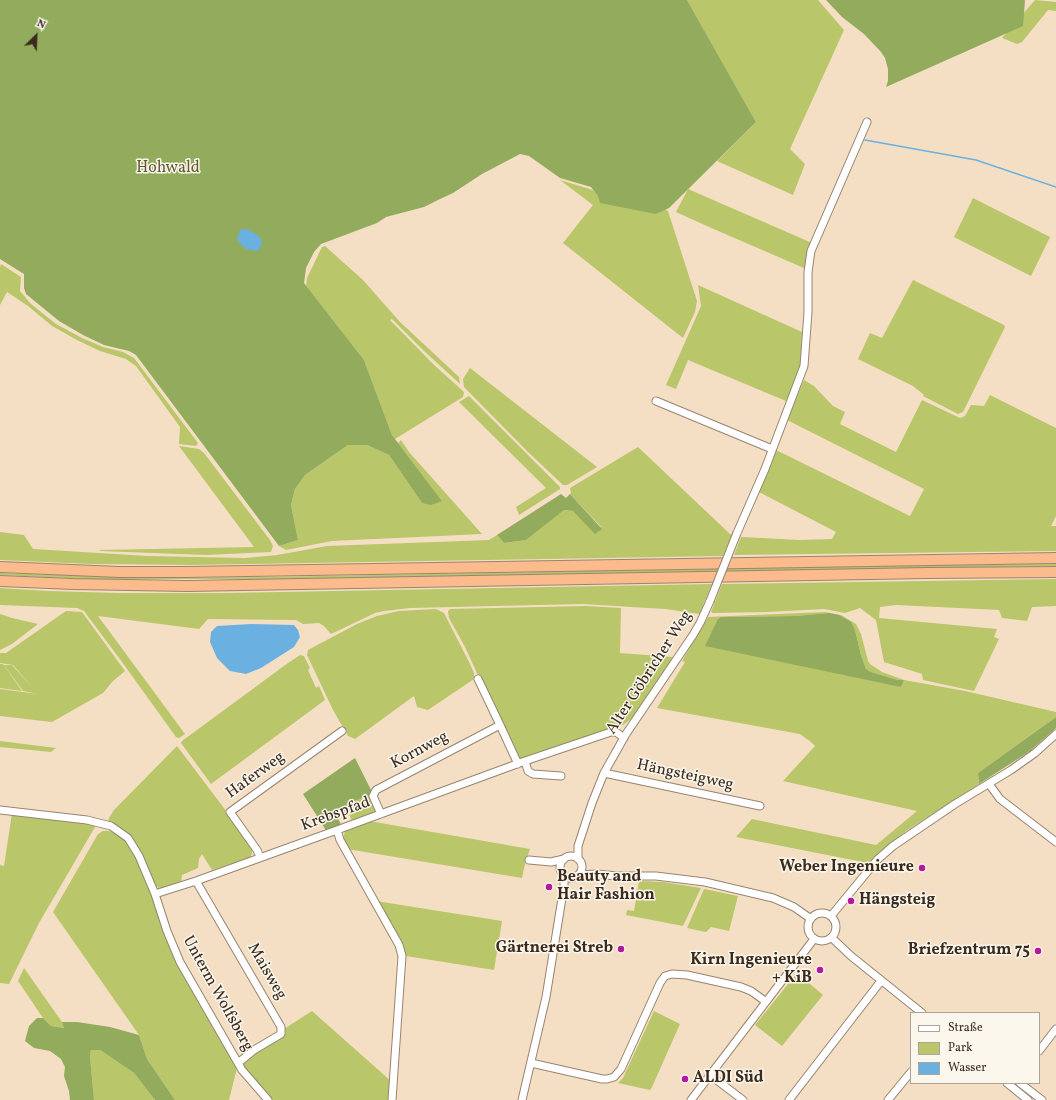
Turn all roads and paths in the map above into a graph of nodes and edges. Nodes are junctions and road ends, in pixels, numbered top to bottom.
1 (867, 122) dead end
2 (656, 401) dead end
3 (772, 449) junction
4 (1056, 558) edge
5 (0, 567) edge
6 (1056, 572) edge
7 (0, 580) edge
8 (478, 679) dead end
9 (500, 725) junction
10 (342, 731) dead end
11 (1056, 734) edge
12 (624, 738) junction
13 (525, 761) junction
14 (518, 764) junction
15 (604, 774) junction
16 (561, 776) dead end
17 (990, 784) junction
18 (760, 806) dead end
19 (0, 810) edge
20 (382, 814) junction
21 (337, 830) junction
22 (1056, 842) edge
23 (578, 846) junction
24 (260, 857) junction
25 (566, 857) junction
26 (529, 860) dead end
27 (551, 862) junction
28 (580, 862) junction
29 (560, 868) junction
30 (597, 874) junction
31 (578, 875) junction
32 (567, 877) junction
33 (196, 881) junction
34 (155, 894) junction
35 (831, 916) junction
36 (811, 919) junction
37 (832, 938) junction
38 (814, 939) junction
39 (881, 981) junction
40 (766, 1001) junction
41 (921, 1012) edge
42 (1056, 1029) edge
43 (1040, 1050) edge
44 (238, 1063) junction
45 (531, 1063) junction
46 (910, 1073) edge
47 (710, 1075) junction
48 (1010, 1084) edge
49 (1021, 1084) edge
50 (268, 1100) edge
51 (392, 1100) edge
52 (522, 1100) edge
53 (691, 1100) edge
54 (743, 1100) edge
55 (789, 1100) edge
56 (888, 1100) edge
57 (1028, 1100) edge
58 (1042, 1100) edge

1 - 3 street, Alter Göbricher Weg
2 - 3 street
3 - 12 street, Alter Göbricher Weg, bridge
4 - 5 highway
6 - 7 highway
8 - 9 street
9 - 14 street
9 - 20 street, Kornweg
10 - 24 street, Haferweg
11 - 17 street
12 - 13 street, Krebspfad
12 - 15 street, Alter Göbricher Weg
13 - 14 street, Krebspfad
13 - 16 street
14 - 20 street, Krebspfad
15 - 18 street, Hängsteigweg
15 - 23 street, Alter Göbricher Weg
17 - 22 street
17 - 35 street
19 - 34 street, Unterm Wolfsberg
20 - 21 street, Krebspfad
21 - 24 street, Krebspfad
21 - 51 street
23 - 25 street, Alter Göbricher Weg
23 - 28 street, Alter Göbricher Weg
24 - 33 street, Krebspfad
25 - 27 street
25 - 28 street
25 - 29 street
26 - 27 street
27 - 29 street
28 - 30 street
28 - 31 street
29 - 32 street
30 - 31 street
30 - 36 street
31 - 32 street
32 - 45 street
33 - 34 street, Krebspfad
33 - 44 street, Maisweg
34 - 44 street, Unterm Wolfsberg
35 - 36 street
35 - 37 street
36 - 38 street
37 - 38 street
37 - 39 street
38 - 40 street
39 - 41 street
39 - 55 street
40 - 45 street
40 - 47 street
42 - 43 street
44 - 50 street, Unterm Wolfsberg
45 - 52 street
46 - 56 street
47 - 53 street
47 - 54 street
48 - 57 street
49 - 58 street

